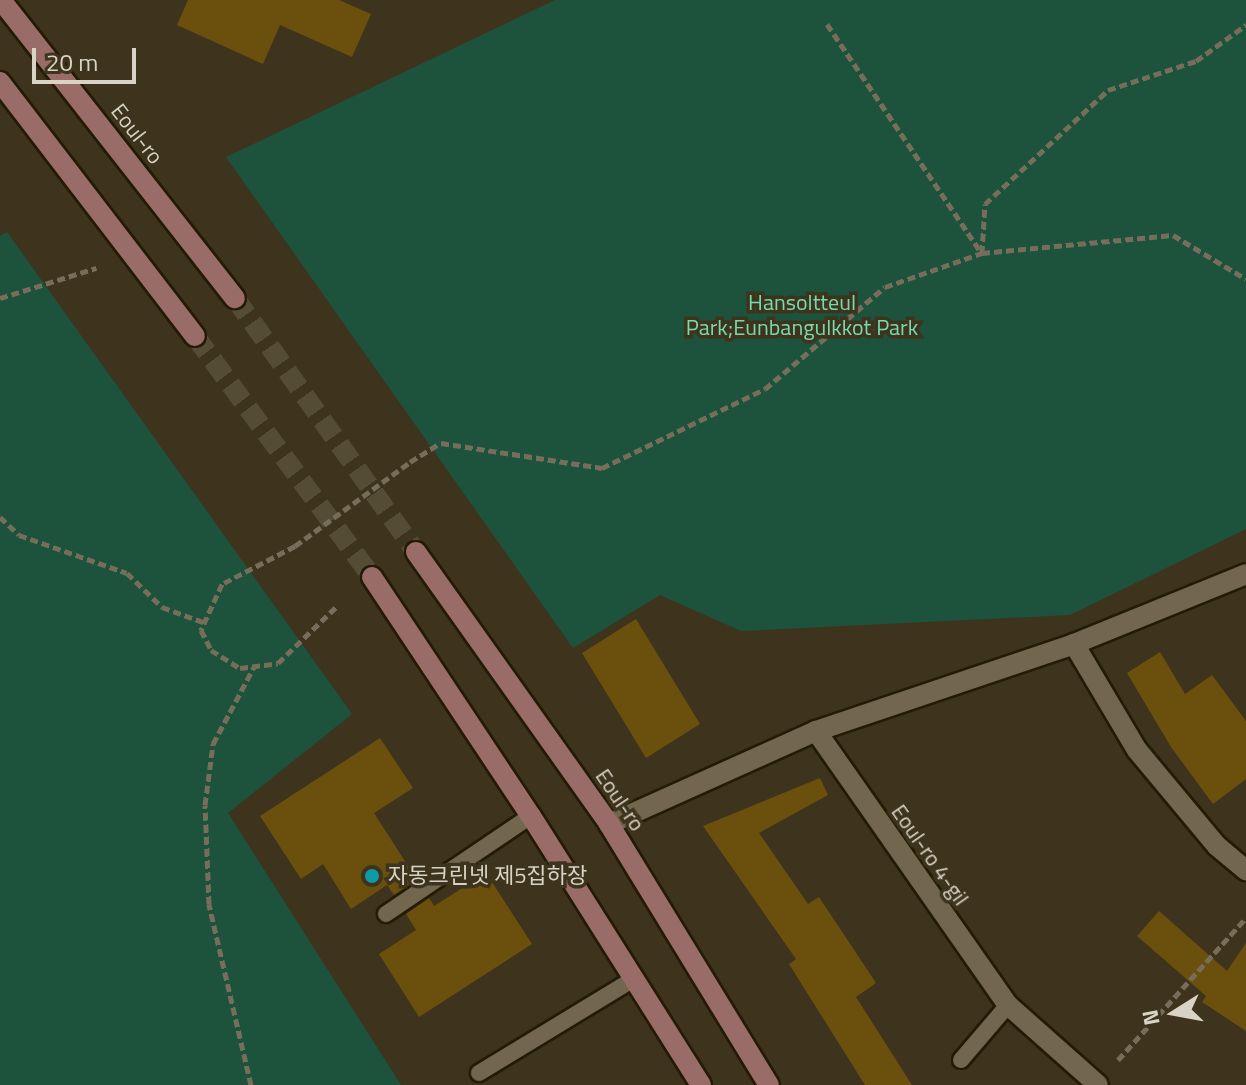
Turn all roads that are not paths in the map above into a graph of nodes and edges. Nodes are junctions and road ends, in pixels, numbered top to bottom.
1 (1, 0) edge
2 (0, 82) edge
3 (235, 298) tunnel mouth
4 (195, 336) tunnel mouth
5 (416, 552) tunnel mouth
6 (1246, 574) edge
7 (372, 577) tunnel mouth
8 (1074, 644) junction
9 (816, 731) junction
10 (531, 816) junction
11 (609, 824) junction
12 (1246, 870) edge
13 (386, 914) dead end
14 (632, 980) junction
15 (1008, 1005) junction
16 (961, 1060) dead end
17 (479, 1073) dead end
18 (701, 1085) edge
19 (769, 1085) edge
20 (1098, 1085) edge

1 - 3 street, Eoul-ro
2 - 4 street
5 - 11 street, Eoul-ro
6 - 8 street
7 - 10 street
8 - 9 street
8 - 12 street
9 - 11 street
9 - 15 street, Eoul-ro 4-gil
10 - 13 lane
10 - 14 street
11 - 19 street, Eoul-ro
14 - 17 lane
14 - 18 street
15 - 16 lane
15 - 20 street, Eoul-ro 4-gil

